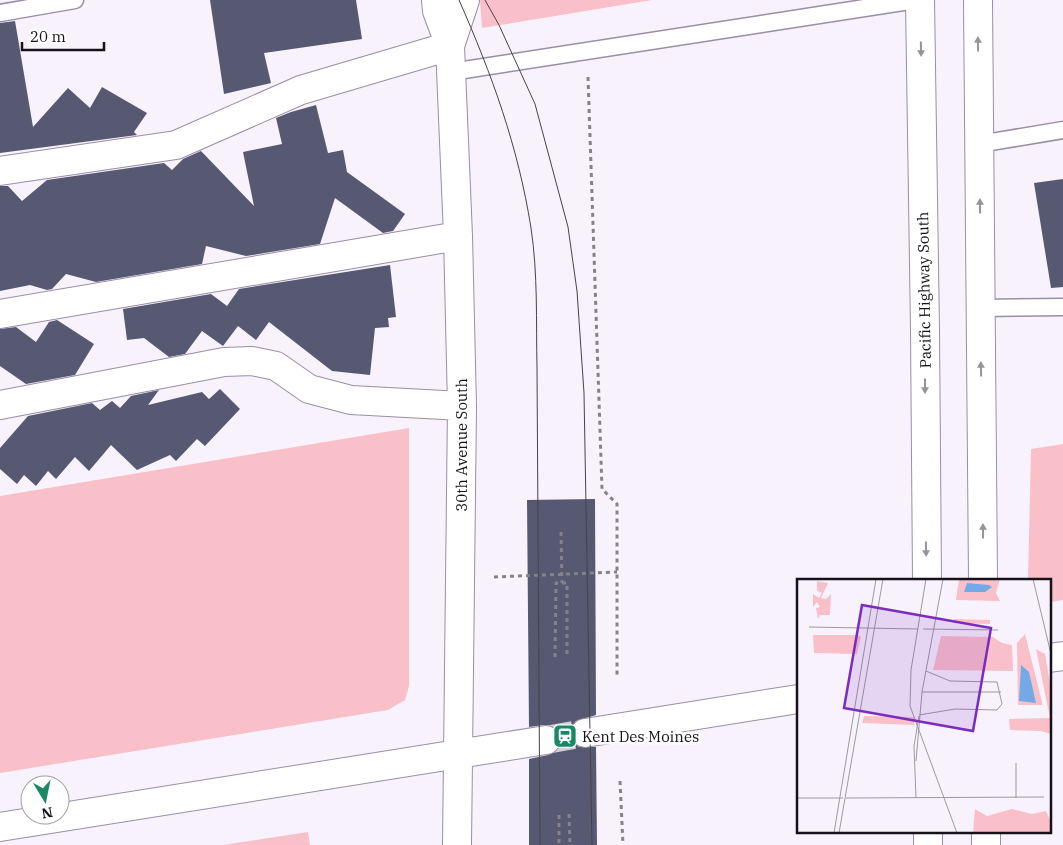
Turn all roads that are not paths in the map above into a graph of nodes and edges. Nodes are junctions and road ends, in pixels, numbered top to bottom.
1 (74, 0) edge
2 (436, 0) edge
3 (464, 0) edge
4 (916, 0) edge
5 (920, 0) edge
6 (978, 0) edge
7 (0, 13) edge
8 (450, 59) junction
9 (1063, 130) edge
10 (979, 144) junction
11 (0, 171) edge
12 (458, 236) junction
13 (1063, 307) edge
14 (981, 308) junction
15 (0, 314) edge
16 (0, 405) edge
17 (462, 406) junction
18 (927, 579) edge
19 (983, 579) edge
20 (1063, 656) edge
21 (1050, 658) edge
22 (797, 699) edge
23 (585, 733) tunnel mouth
24 (546, 740) tunnel mouth
25 (459, 754) junction
26 (0, 827) edge
27 (928, 832) edge
28 (986, 832) edge
29 (458, 845) edge
30 (928, 845) edge
31 (986, 845) edge

1 - 7 lane
2 - 8 street, 30th Avenue South
3 - 8 street, 30th Avenue South
4 - 8 lane
5 -> 18 street, Pacific Highway South
10 -> 6 street
8 - 11 street
8 - 12 street, 30th Avenue South
9 - 10 lane
14 -> 10 street
12 - 15 street
12 - 17 street, 30th Avenue South
13 - 14 lane
19 -> 14 street
16 - 17 street
17 - 25 street, 30th Avenue South
20 - 21 street
22 - 23 street
24 - 25 street
25 - 26 street
25 - 29 street, 30th Avenue South
27 - 30 street
28 - 31 street

